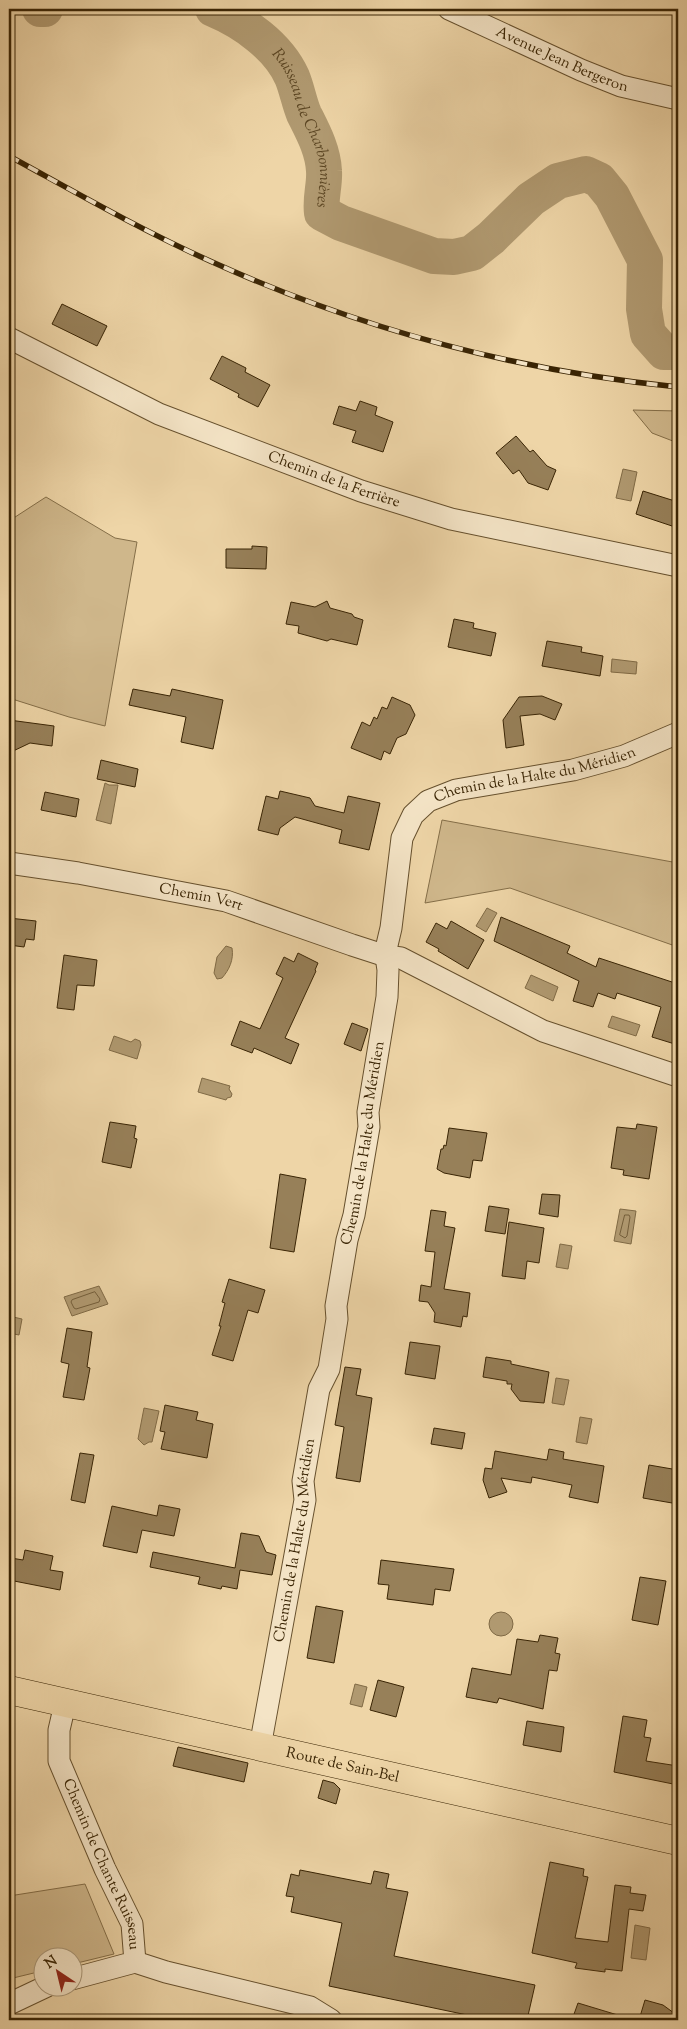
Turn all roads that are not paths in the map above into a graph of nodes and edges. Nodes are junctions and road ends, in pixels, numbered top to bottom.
1 (449, 9) edge
2 (678, 99) edge
3 (9, 338) edge
4 (678, 566) edge
5 (678, 733) edge
6 (9, 863) edge
7 (386, 956) junction
8 (678, 1076) edge
9 (9, 1690) edge
10 (65, 1704) junction
11 (260, 1747) junction
12 (678, 1840) edge
13 (135, 1962) junction
14 (82, 1976) edge
15 (32, 1993) edge
16 (9, 2004) edge
17 (331, 2020) edge

1 - 2 street, Avenue Jean Bergeron
3 - 4 street, Chemin de la Ferrière
5 - 7 street, Chemin de la Halte du Méridien
6 - 7 street, Chemin Vert
7 - 8 street, Chemin Vert
7 - 11 street, Chemin de la Halte du Méridien
9 - 10 main road, Route de Sain-Bel
10 - 11 main road, Route de Sain-Bel
10 - 13 street, Chemin de Chante Ruisseau
11 - 12 main road, Route de Sain-Bel
13 - 14 street, Chemin de Chante Ruisseau
13 - 17 street
15 - 16 street

